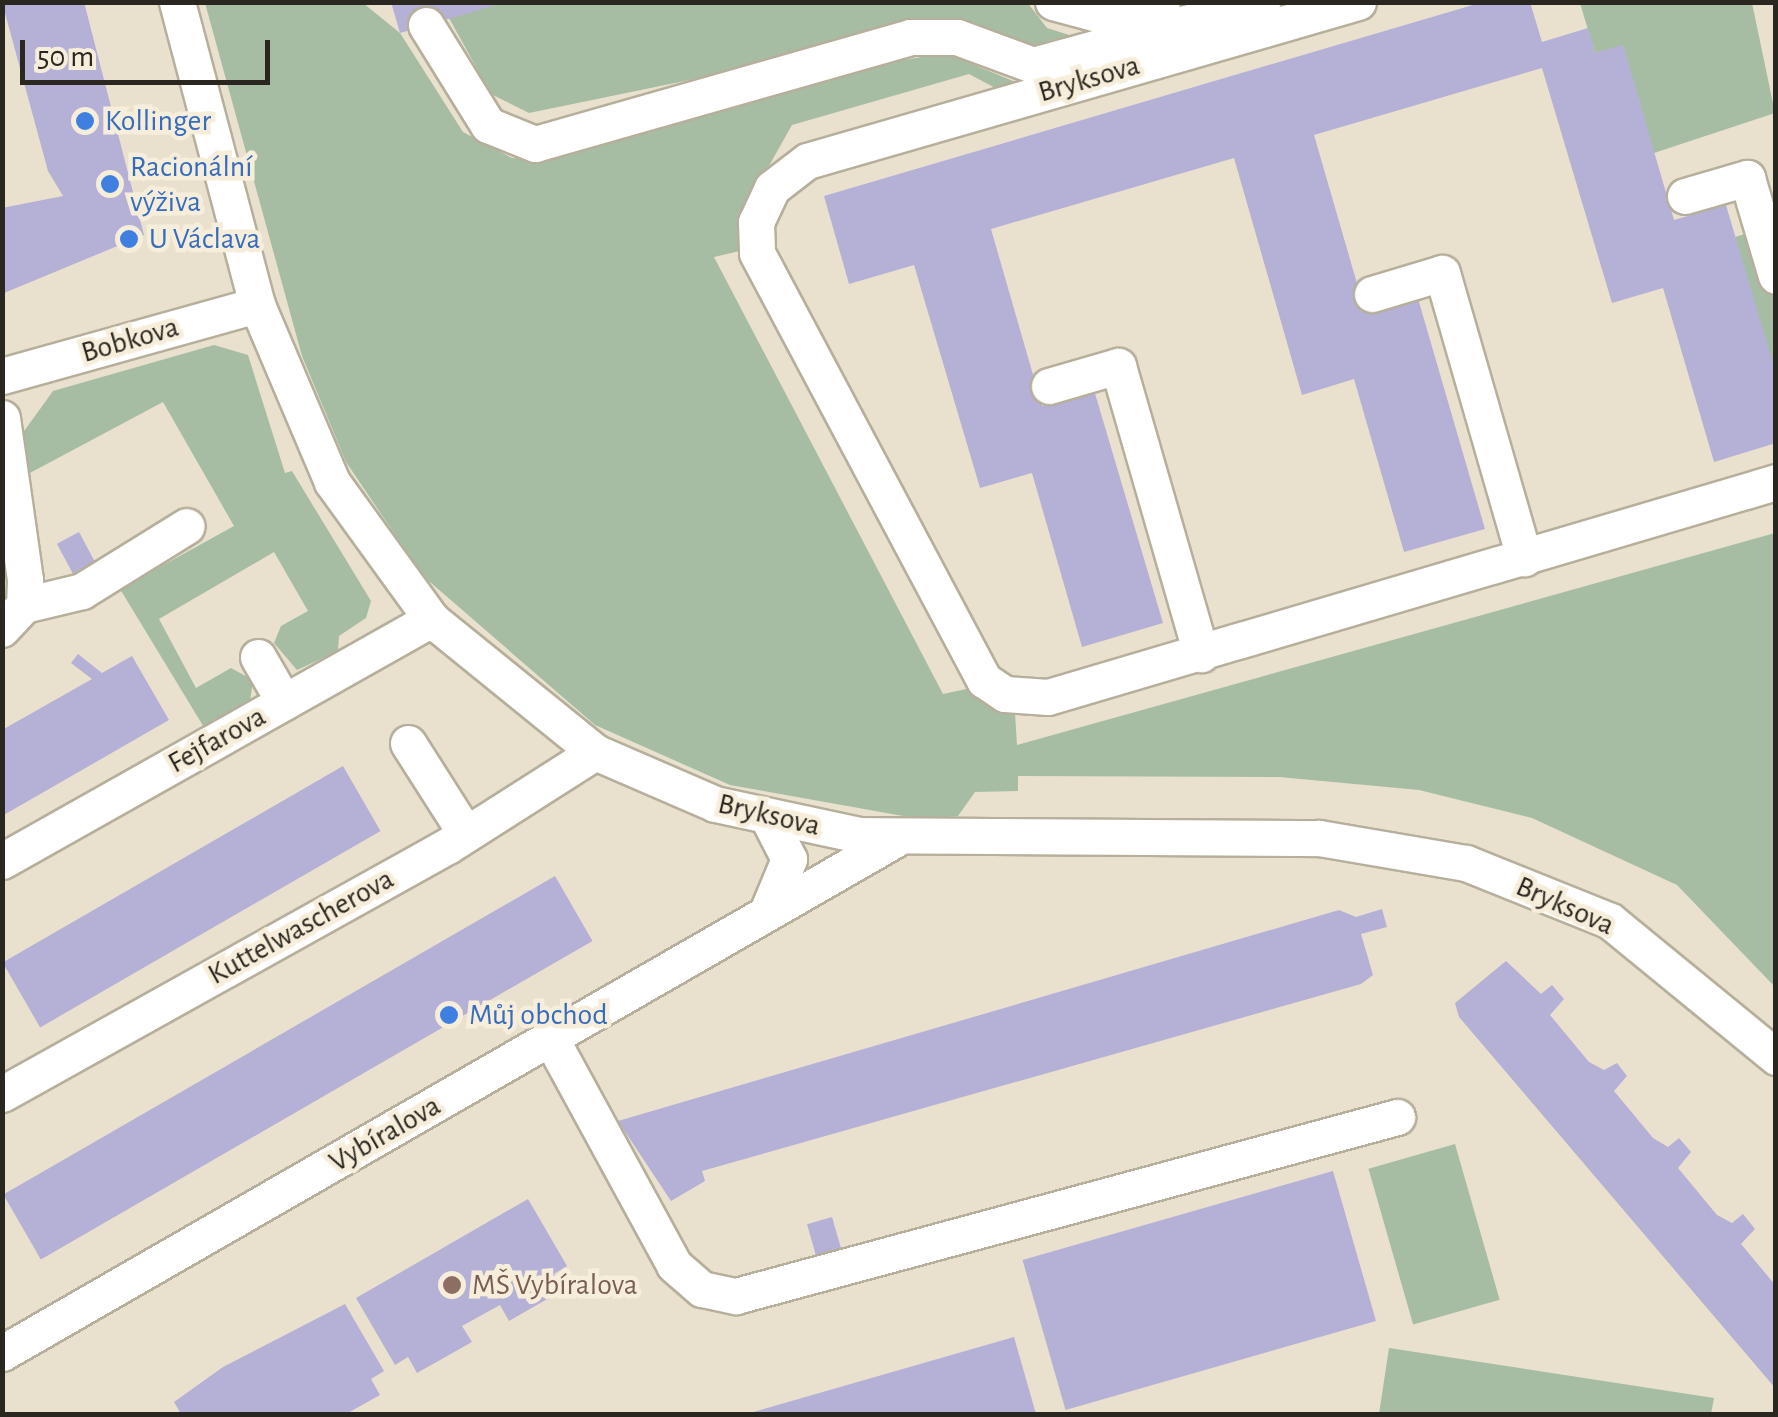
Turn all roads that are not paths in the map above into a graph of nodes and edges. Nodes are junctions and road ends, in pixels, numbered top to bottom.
1 (177, 2) edge
2 (1053, 2) edge
3 (1182, 2) edge
4 (1262, 2) edge
5 (1358, 2) edge
6 (426, 25) dead end
7 (1686, 196) dead end
8 (1776, 276) edge
9 (1372, 294) dead end
10 (257, 305) junction
11 (2, 376) edge
12 (1049, 386) dead end
13 (2, 418) edge
14 (1776, 482) edge
15 (187, 526) dead end
16 (1524, 558) junction
17 (13, 617) edge
18 (430, 618) junction
19 (1201, 654) junction
20 (258, 657) dead end
21 (284, 702) junction
22 (408, 743) dead end
23 (595, 752) junction
24 (768, 818) junction
25 (466, 834) junction
26 (913, 836) junction
27 (2, 861) edge
28 (765, 911) junction
29 (551, 1039) junction
30 (1776, 1057) edge
31 (2, 1094) edge
32 (1396, 1117) dead end
33 (2, 1353) edge

1 - 10 street, Bryksova
2 - 3 street
4 - 6 street
5 - 19 street, Bryksova
7 - 8 street
9 - 16 street
10 - 11 street, Bobkova
10 - 18 street, Bryksova
12 - 19 street
13 - 17 street
14 - 16 street, Bryksova
15 - 17 street
16 - 19 street, Bryksova
18 - 21 street, Fejfarova
18 - 23 street, Bryksova
20 - 21 street
21 - 27 street, Fejfarova
22 - 25 street
23 - 24 street, Bryksova
23 - 25 street, Kuttelwascherova
24 - 26 street, Bryksova
24 - 28 street
25 - 31 street, Kuttelwascherova
26 - 28 street, Vybíralova
26 - 30 street, Bryksova
28 - 29 street, Vybíralova
29 - 32 street
29 - 33 street, Vybíralova

